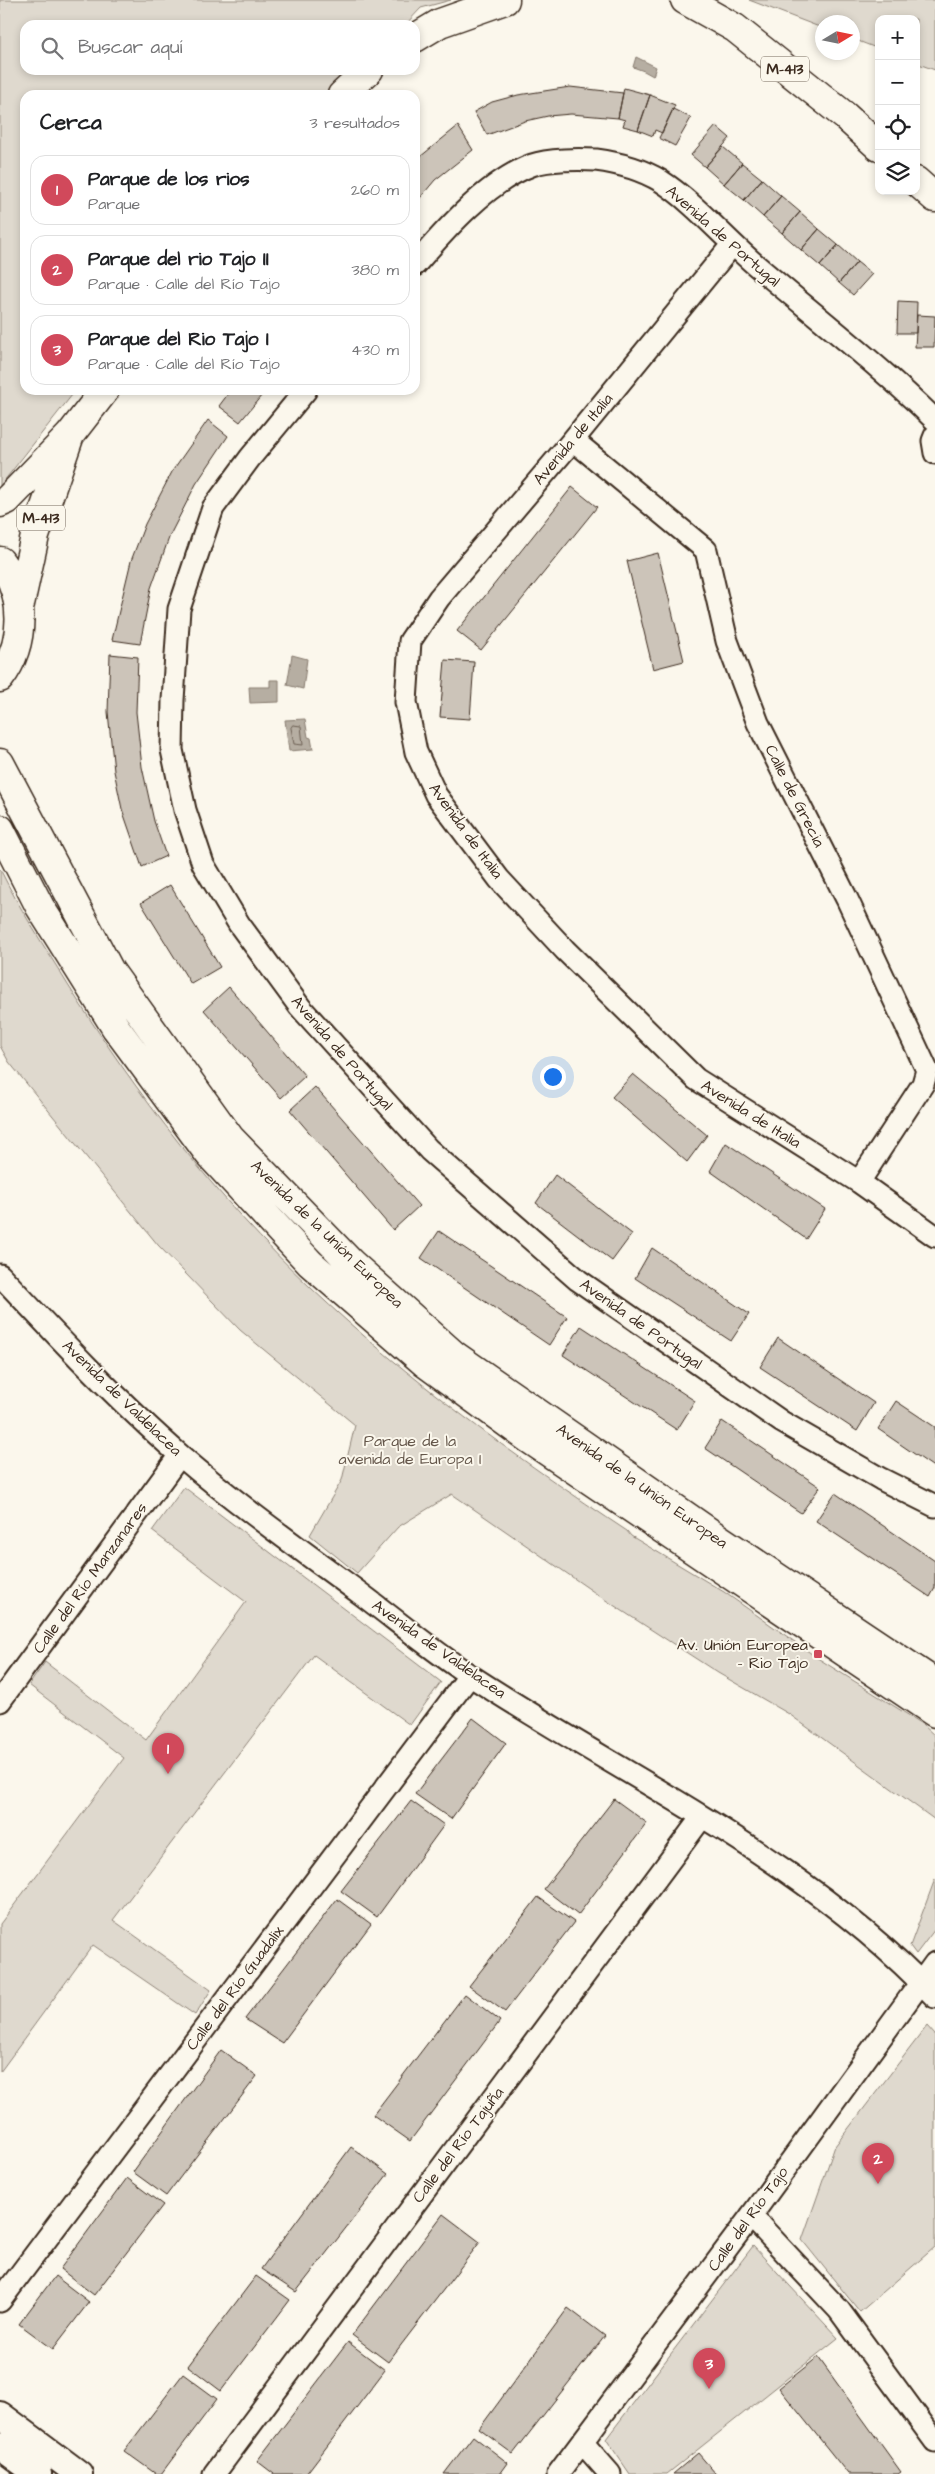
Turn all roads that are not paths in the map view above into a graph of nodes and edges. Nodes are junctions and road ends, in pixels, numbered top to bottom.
1 (505, 0) edge
2 (685, 0) edge
3 (420, 35) edge
4 (364, 75) edge
5 (347, 90) edge
6 (875, 143) edge
7 (920, 185) edge
8 (935, 198) edge
9 (732, 245) junction
10 (420, 259) edge
11 (101, 395) edge
12 (302, 395) edge
13 (935, 420) edge
14 (70, 435) junction
15 (935, 436) edge
16 (573, 440) junction
17 (935, 453) edge
18 (0, 503) edge
19 (0, 561) edge
20 (20, 604) junction
21 (0, 679) edge
22 (0, 762) edge
23 (0, 829) edge
24 (859, 1182) junction
25 (935, 1236) edge
26 (0, 1275) edge
27 (180, 1456) junction
28 (935, 1506) edge
29 (470, 1675) junction
30 (935, 1683) edge
31 (0, 1701) edge
32 (935, 1712) edge
33 (702, 1817) junction
34 (935, 1963) edge
35 (920, 1982) junction
36 (935, 1998) edge
37 (751, 2216) junction
38 (0, 2301) edge
39 (0, 2415) edge
40 (935, 2441) edge
41 (582, 2442) junction
42 (0, 2446) edge
43 (38, 2474) edge
44 (79, 2474) edge
45 (214, 2474) edge
46 (558, 2474) edge
47 (610, 2474) edge

1 - 3 main road
2 - 6 main road, M-413
4 - 5 main road
7 - 8 main road
9 - 10 street, Avenida de Portugal
9 - 13 street, Avenida de Portugal
9 - 16 street, Avenida de Italia
11 - 14 main road, M-413
12 - 28 street, Avenida de Portugal
14 - 18 main road, M-413
14 - 20 main road, M-413
15 - 17 street
16 - 24 street, Calle de Grecia
16 - 24 street, Avenida de Italia
19 - 20 main road, M-413
20 - 21 main road, M-413
22 - 30 main road, Avenida de la Unión Europea
23 - 32 main road, Avenida de la Unión Europea
24 - 25 street, Avenida de Italia
26 - 27 street, Avenida de Valdelacea
27 - 29 street, Avenida de Valdelacea
27 - 31 street, Calle del Río Manzanares
29 - 33 street, Avenida de Valdelacea
29 - 38 street, Calle del Río Guadalix
33 - 35 street, Avenida de Valdelacea
33 - 45 street, Calle del Río Tajuña
34 - 35 street, Calle del Río Tajo
35 - 36 street, Avenida de Valdelacea
35 - 37 street, Calle del Río Tajo
37 - 40 street
37 - 41 street, Calle del Río Tajo
39 - 44 street
41 - 46 street, Calle del Río Tajo
41 - 47 street
42 - 43 street

